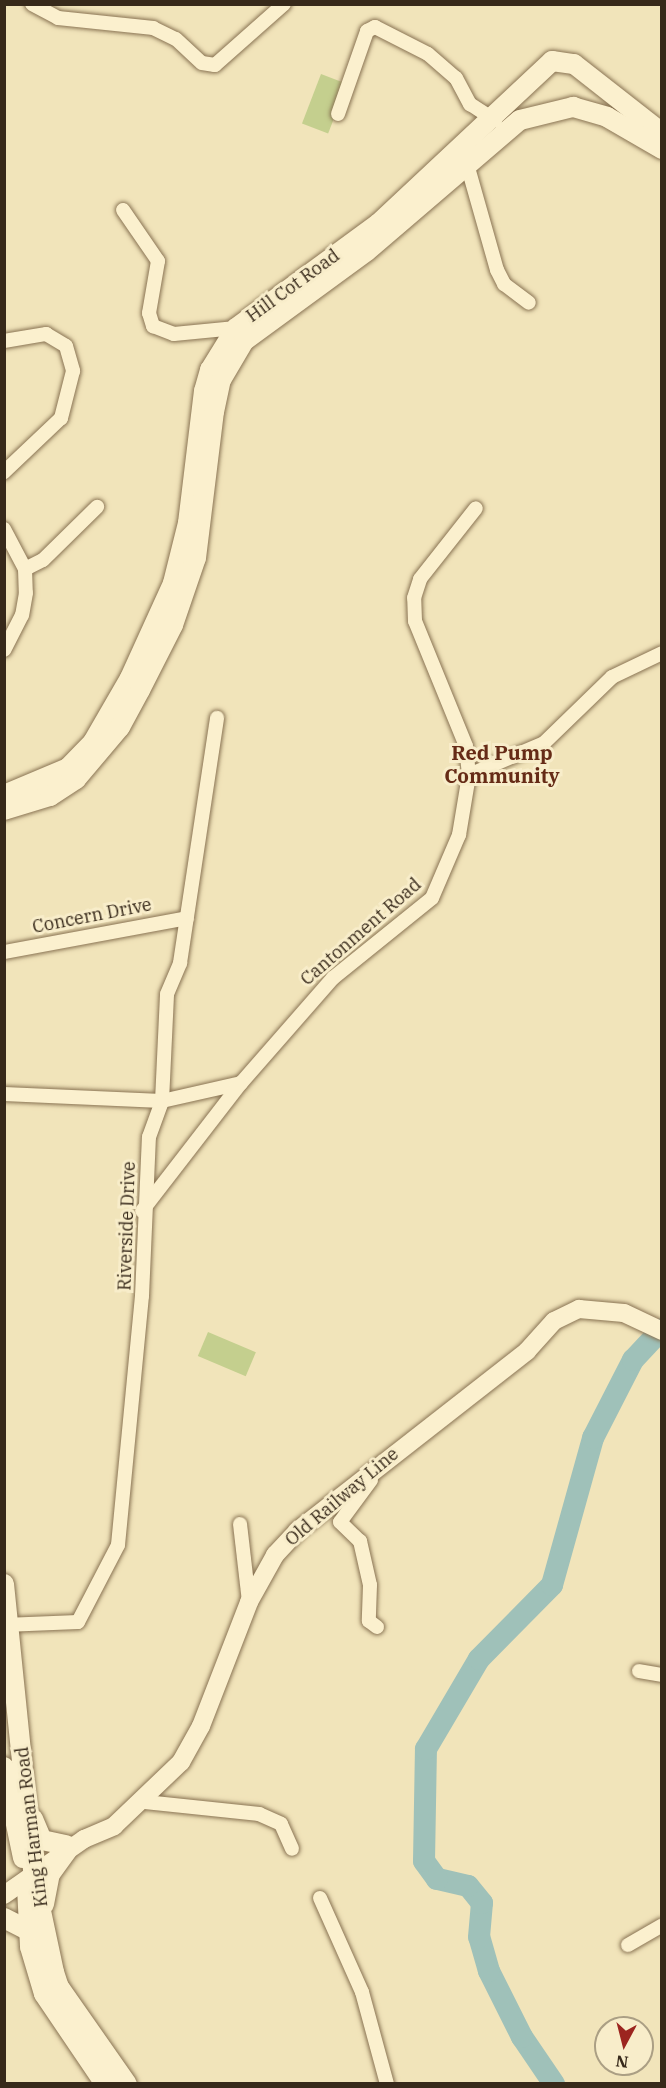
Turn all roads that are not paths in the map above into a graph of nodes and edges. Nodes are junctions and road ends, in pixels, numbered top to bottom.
1 (32, 4) edge
2 (284, 4) edge
3 (543, 70) junction
4 (582, 70) junction
5 (565, 107) junction
6 (338, 114) dead end
7 (495, 120) junction
8 (662, 133) edge
9 (662, 149) edge
10 (467, 164) junction
11 (123, 210) dead end
12 (529, 303) dead end
13 (236, 328) junction
14 (4, 341) edge
15 (4, 472) edge
16 (97, 507) dead end
17 (476, 508) dead end
18 (5, 536) edge
19 (25, 569) junction
20 (4, 650) edge
21 (662, 653) edge
22 (218, 718) dead end
23 (469, 775) junction
24 (4, 795) edge
25 (4, 810) edge
26 (187, 918) junction
27 (4, 952) edge
28 (241, 1083) junction
29 (4, 1094) edge
30 (162, 1101) junction
31 (142, 1211) junction
32 (657, 1327) edge
33 (386, 1459) junction
34 (240, 1524) dead end
35 (4, 1584) edge
36 (249, 1602) junction
37 (7, 1624) edge
38 (377, 1627) dead end
39 (639, 1671) dead end
40 (662, 1675) edge
41 (11, 1709) edge
42 (4, 1767) edge
43 (7, 1799) junction
44 (145, 1802) junction
45 (28, 1804) junction
46 (4, 1827) edge
47 (67, 1848) junction
48 (292, 1850) dead end
49 (30, 1872) junction
50 (4, 1882) edge
51 (4, 1895) edge
52 (320, 1898) dead end
53 (4, 1917) edge
54 (662, 1925) edge
55 (35, 1926) junction
56 (628, 1946) dead end
57 (81, 2034) junction
58 (105, 2084) edge
59 (127, 2084) edge
60 (387, 2084) edge

1 - 2 street
3 - 4 main road, Hill Cot Road
3 - 5 main road
3 - 7 main road, Hill Cot Road
4 - 5 main road
4 - 8 main road, Hill Cot Road
5 - 9 main road
5 - 10 main road, Hill Cot Road
6 - 7 street
7 - 13 main road, Hill Cot Road
10 - 12 street
10 - 25 main road, Hill Cot Road
11 - 13 street
13 - 24 main road, Hill Cot Road
14 - 15 street
16 - 19 street
17 - 23 street, Cantonment Road
18 - 19 street
19 - 20 street
21 - 23 street
22 - 26 street, Riverside Drive
23 - 28 street, Cantonment Road
26 - 27 street, Concern Drive
26 - 30 street, Riverside Drive
28 - 30 street
28 - 31 street, Cantonment Road
29 - 30 street
30 - 31 street, Riverside Drive
31 - 37 street, Riverside Drive
32 - 33 street, Old Railway Line
33 - 36 street, Old Railway Line
33 - 38 street
34 - 36 street
35 - 37 main road, King Harman Road
36 - 44 street, Old Railway Line
37 - 41 main road, King Harman Road
39 - 40 street
41 - 45 main road, King Harman Road
42 - 43 main road, King Harman Road
43 - 46 main road
43 - 49 main road, King Harman Road
44 - 47 street, Old Railway Line
44 - 48 street
45 - 47 main road
45 - 49 main road, King Harman Road
47 - 49 street, Old Railway Line
47 - 55 main road
49 - 50 street, Old Railway Line
49 - 51 street, Old Railway Line
49 - 55 main road, King Harman Road
52 - 60 street
53 - 55 main road
54 - 56 street
55 - 57 main road, King Harman Road
57 - 58 main road, King Harman Road
57 - 59 main road, King Harman Road

